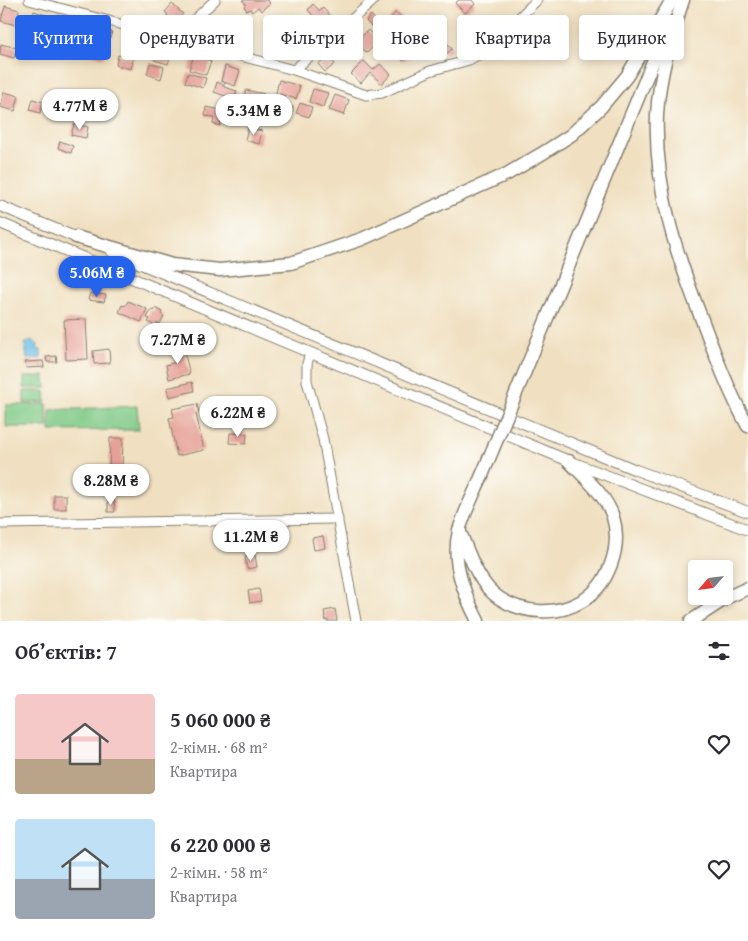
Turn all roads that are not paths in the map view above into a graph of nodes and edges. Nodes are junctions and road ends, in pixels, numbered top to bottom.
1 (29, 0) edge
2 (215, 0) edge
3 (374, 0) edge
4 (537, 0) edge
5 (672, 0) edge
6 (679, 0) edge
7 (683, 0) edge
8 (54, 3) edge
9 (199, 15) edge
10 (121, 23) edge
11 (253, 59) edge
12 (294, 70) junction
13 (0, 206) edge
14 (0, 223) edge
15 (76, 237) junction
16 (310, 353) junction
17 (748, 426) edge
18 (568, 461) junction
19 (748, 512) edge
20 (338, 519) junction
21 (0, 524) edge
22 (459, 530) junction
23 (748, 530) edge
24 (748, 588) edge
25 (356, 621) edge
26 (478, 621) edge
27 (691, 621) edge

1 - 8 street
2 - 9 street
3 - 12 street
4 - 12 street
5 - 15 highway
6 - 22 highway, bridge
7 - 17 highway
8 - 10 street
11 - 12 street
13 - 15 main road
14 - 16 main road
15 - 19 main road
16 - 18 main road
16 - 20 street
18 - 22 highway
18 - 23 main road
20 - 21 street
20 - 25 street
22 - 26 highway
24 - 27 highway

